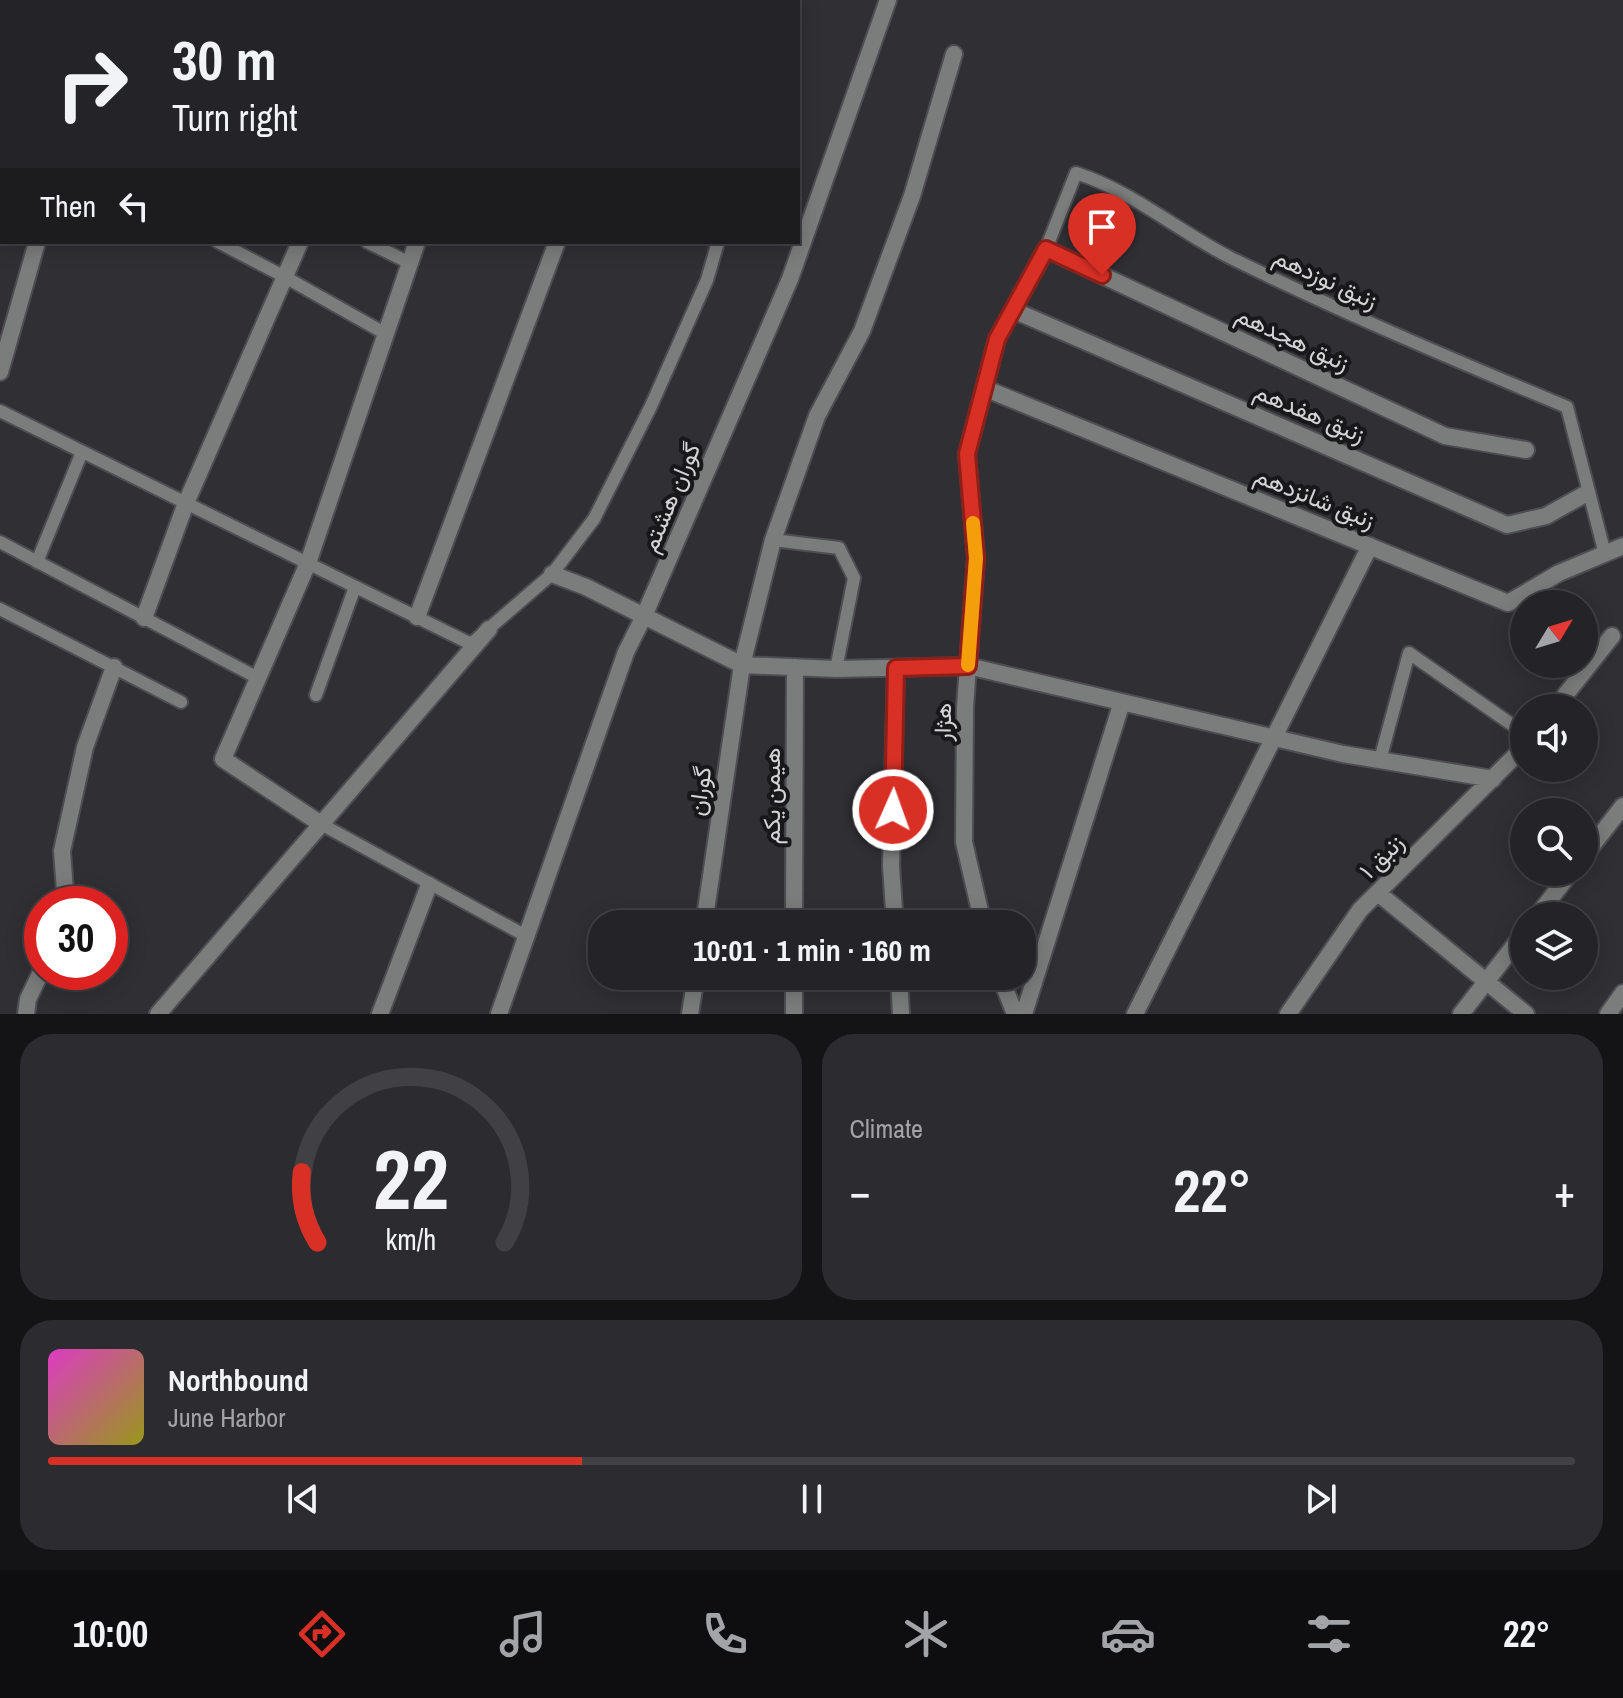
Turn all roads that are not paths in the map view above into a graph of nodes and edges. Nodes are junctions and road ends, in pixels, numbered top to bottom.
1 (888, 0) edge
2 (954, 54) dead end
3 (36, 244) edge
4 (222, 244) edge
5 (299, 244) edge
6 (371, 244) edge
7 (416, 244) edge
8 (556, 244) edge
9 (717, 244) edge
10 (1046, 249) junction
11 (410, 263) junction
12 (285, 277) junction
13 (1013, 310) junction
14 (386, 334) junction
15 (0, 372) edge
16 (984, 388) junction
17 (0, 411) edge
18 (1526, 450) dead end
19 (82, 452) junction
20 (1587, 493) junction
21 (186, 503) junction
22 (773, 540) junction
23 (0, 542) edge
24 (1370, 546) junction
25 (1623, 546) edge
26 (1605, 554) junction
27 (37, 562) junction
28 (308, 563) junction
29 (552, 574) junction
30 (355, 587) junction
31 (0, 609) edge
32 (644, 616) junction
33 (417, 617) junction
34 (144, 618) junction
35 (489, 629) junction
36 (1612, 636) dead end
37 (742, 665) junction
38 (968, 666) junction
39 (114, 667) junction
40 (795, 667) junction
41 (896, 668) junction
42 (836, 669) junction
43 (258, 678) junction
44 (1566, 694) edge
45 (316, 695) dead end
46 (181, 702) dead end
47 (1122, 702) junction
48 (1510, 723) edge
49 (1274, 738) junction
50 (1380, 760) junction
51 (1510, 761) edge
52 (1493, 779) junction
53 (1623, 806) edge
54 (321, 824) junction
55 (1598, 838) edge
56 (429, 885) junction
57 (65, 886) edge
58 (1560, 886) edge
59 (1378, 893) junction
60 (1548, 902) edge
61 (706, 910) edge
62 (794, 910) edge
63 (894, 910) edge
64 (980, 910) edge
65 (526, 936) junction
66 (1510, 951) edge
67 (1487, 980) junction
68 (32, 990) edge
69 (694, 990) edge
70 (794, 990) edge
71 (900, 990) edge
72 (1006, 990) edge
73 (1623, 993) edge
74 (26, 1014) edge
75 (158, 1014) edge
76 (380, 1014) edge
77 (499, 1014) edge
78 (690, 1014) edge
79 (794, 1014) edge
80 (901, 1014) edge
81 (1015, 1014) edge
82 (1024, 1014) edge
83 (1135, 1014) edge
84 (1288, 1014) edge
85 (1461, 1014) edge
86 (1526, 1014) edge
87 (1608, 1014) edge

1 - 32 street, گوران هشتم
2 - 22 street, گوران
3 - 15 street
4 - 12 lane
5 - 12 street
6 - 11 lane
7 - 11 street
8 - 33 street
9 - 29 lane
10 - 13 street, هژار
10 - 18 street, زنبق هجدهم
10 - 20 lane, زنبق نوزدهم
11 - 14 street
12 - 14 lane
12 - 21 street
13 - 16 street, هژار
13 - 20 street, زنبق هفدهم
14 - 28 street
16 - 24 street, زنبق شانزدهم
16 - 38 street, هژار
17 - 19 lane
19 - 21 lane
19 - 27 lane
20 - 26 lane
21 - 28 lane
21 - 34 street
22 - 37 street, گوران
22 - 42 lane
23 - 27 lane
24 - 26 street, زنبق شانزدهم
24 - 49 street
25 - 26 street, زنبق شانزدهم
27 - 34 lane
28 - 30 lane
28 - 43 street
29 - 32 street
29 - 35 lane
30 - 33 lane
30 - 45 lane
31 - 39 lane
32 - 37 street
32 - 65 street, گوران هشتم
33 - 35 lane
34 - 43 lane
35 - 54 street
36 - 44 street
37 - 40 street
37 - 61 street, گوران
38 - 41 street
38 - 47 street
38 - 64 street, هژار
39 - 46 lane
39 - 57 street
40 - 42 street
40 - 62 street, هیمن یکم
41 - 42 street
41 - 63 street
43 - 54 street
47 - 49 street
47 - 82 street
48 - 50 lane
49 - 50 street
49 - 83 street
50 - 52 street
51 - 52 street, زنبق ۱
52 - 59 street, زنبق ۱
53 - 55 street
54 - 56 lane
54 - 75 street
56 - 65 lane
56 - 76 street
58 - 60 street
59 - 67 street
59 - 84 street, زنبق ۱
65 - 77 street, گوران هشتم
66 - 67 street
67 - 85 street
67 - 86 street
68 - 74 street
69 - 78 street
70 - 79 street
71 - 80 street
72 - 81 street
73 - 87 street

